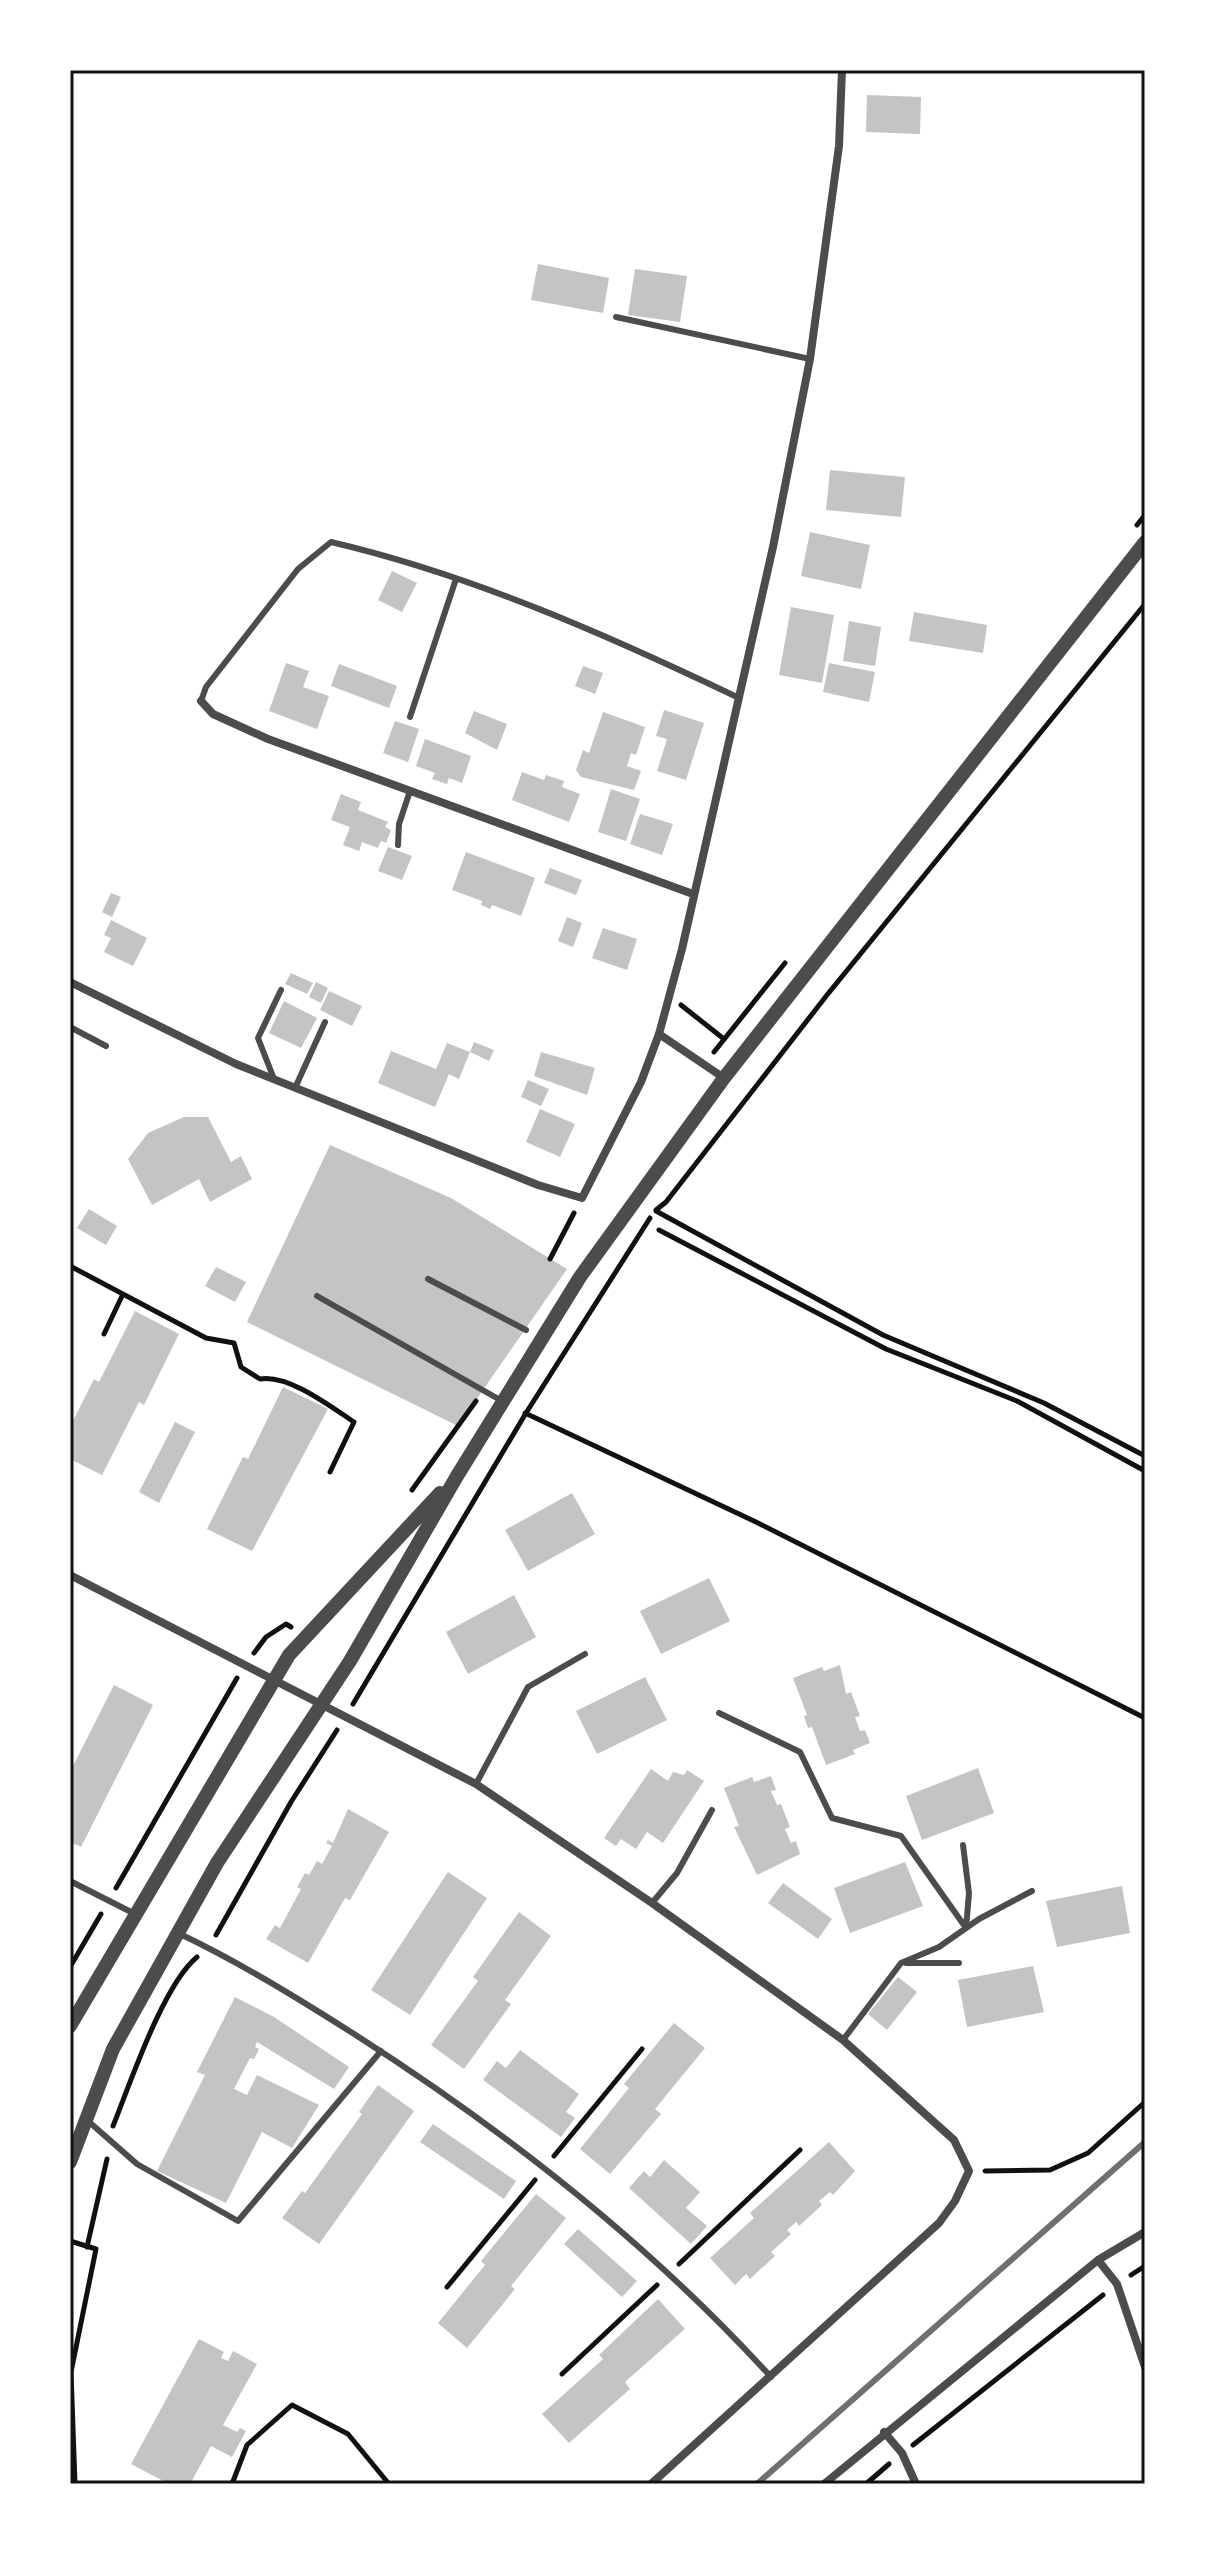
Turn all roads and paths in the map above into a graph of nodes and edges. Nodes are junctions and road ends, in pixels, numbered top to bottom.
1 (842, 70) edge
2 (616, 317) dead end
3 (810, 359) junction
4 (1145, 542) edge
5 (456, 579) junction
6 (1145, 604) edge
7 (737, 697) junction
8 (201, 701) joint
9 (410, 717) dead end
10 (410, 791) junction
11 (398, 845) dead end
12 (693, 894) junction
13 (70, 982) edge
14 (281, 990) dead end
15 (669, 995) junction
16 (325, 1022) dead end
17 (70, 1027) edge
18 (659, 1034) junction
19 (106, 1046) dead end
20 (743, 1054) junction
21 (770, 1072) junction
22 (724, 1078) junction
23 (274, 1079) junction
24 (295, 1088) junction
25 (636, 1196) junction
26 (582, 1198) junction
27 (656, 1210) junction
28 (659, 1230) dead end
29 (550, 1259) dead end
30 (70, 1266) edge
31 (428, 1279) dead end
32 (123, 1294) junction
33 (317, 1296) dead end
34 (526, 1330) dead end
35 (104, 1334) dead end
36 (484, 1390) junction
37 (505, 1403) junction
38 (526, 1413) junction
39 (1145, 1456) edge
40 (1145, 1471) edge
41 (330, 1472) dead end
42 (457, 1476) junction
43 (403, 1500) dead end
44 (70, 1575) edge
45 (293, 1620) dead end
46 (286, 1624) junction
47 (304, 1635) junction
48 (585, 1654) dead end
49 (246, 1664) junction
50 (274, 1678) junction
51 (321, 1702) junction
52 (719, 1713) dead end
53 (346, 1715) junction
54 (1145, 1718) edge
55 (476, 1784) junction
56 (712, 1810) dead end
57 (963, 1845) dead end
58 (70, 1881) edge
59 (1032, 1891) dead end
60 (109, 1901) junction
61 (652, 1903) junction
62 (137, 1915) junction
63 (966, 1928) junction
64 (178, 1933) junction
65 (209, 1948) junction
66 (901, 1963) junction
67 (959, 1963) dead end
68 (70, 1967) edge
69 (70, 2026) edge
70 (843, 2040) junction
71 (381, 2051) junction
72 (1145, 2102) edge
73 (86, 2118) junction
74 (109, 2139) junction
75 (70, 2162) edge
76 (969, 2171) junction
77 (1145, 2232) edge
78 (70, 2241) edge
79 (87, 2247) junction
80 (1098, 2260) junction
81 (1145, 2266) edge
82 (1117, 2284) junction
83 (1145, 2367) edge
84 (771, 2377) junction
85 (884, 2432) junction
86 (902, 2453) junction
87 (75, 2484) edge
88 (232, 2484) edge
89 (389, 2484) edge
90 (651, 2484) edge
91 (824, 2484) edge
92 (866, 2484) edge
93 (916, 2484) edge

1 - 3 street
2 - 3 lane
3 - 7 street
4 - 20 street
5 - 7 lane
5 - 8 lane
5 - 9 lane
6 - 21 path
7 - 12 street
8 - 10 street
10 - 11 lane
10 - 12 street
12 - 15 street
13 - 23 street
14 - 23 lane
15 - 18 street
15 - 20 path
16 - 24 lane
17 - 19 lane
18 - 22 street
18 - 26 street
20 - 21 path
20 - 22 street
21 - 27 path
22 - 25 street
23 - 24 street
24 - 26 street
25 - 27 path
25 - 37 street
26 - 29 path
27 - 38 path
27 - 39 path
28 - 40 path
30 - 32 path
31 - 34 lane
32 - 35 path
32 - 41 path
33 - 36 lane
36 - 37 lane
36 - 43 path
37 - 38 path
37 - 42 street
38 - 53 path
38 - 54 path
42 - 47 street
42 - 51 street
44 - 49 street
45 - 46 path
46 - 47 path
46 - 49 path
47 - 50 street
48 - 55 lane
49 - 50 street
49 - 60 path
50 - 51 street
50 - 62 street
51 - 53 street
51 - 64 street
52 - 63 lane
53 - 55 street
53 - 65 path
55 - 61 street
56 - 61 lane
57 - 63 lane
58 - 60 lane
59 - 63 lane
60 - 62 lane
60 - 68 path
61 - 70 street
62 - 69 street
63 - 66 lane
64 - 65 lane
64 - 73 street
65 - 71 lane
65 - 74 path
66 - 67 lane
66 - 70 lane
70 - 76 street
71 - 74 lane
71 - 84 lane
72 - 76 path
73 - 74 lane
73 - 75 street
74 - 79 path
76 - 84 street
77 - 80 street
78 - 79 path
79 - 87 path
80 - 82 street
80 - 85 street
81 - 82 path
82 - 83 street
82 - 86 path
84 - 90 street
85 - 86 street
85 - 91 street
86 - 92 path
86 - 93 street
88 - 89 path

